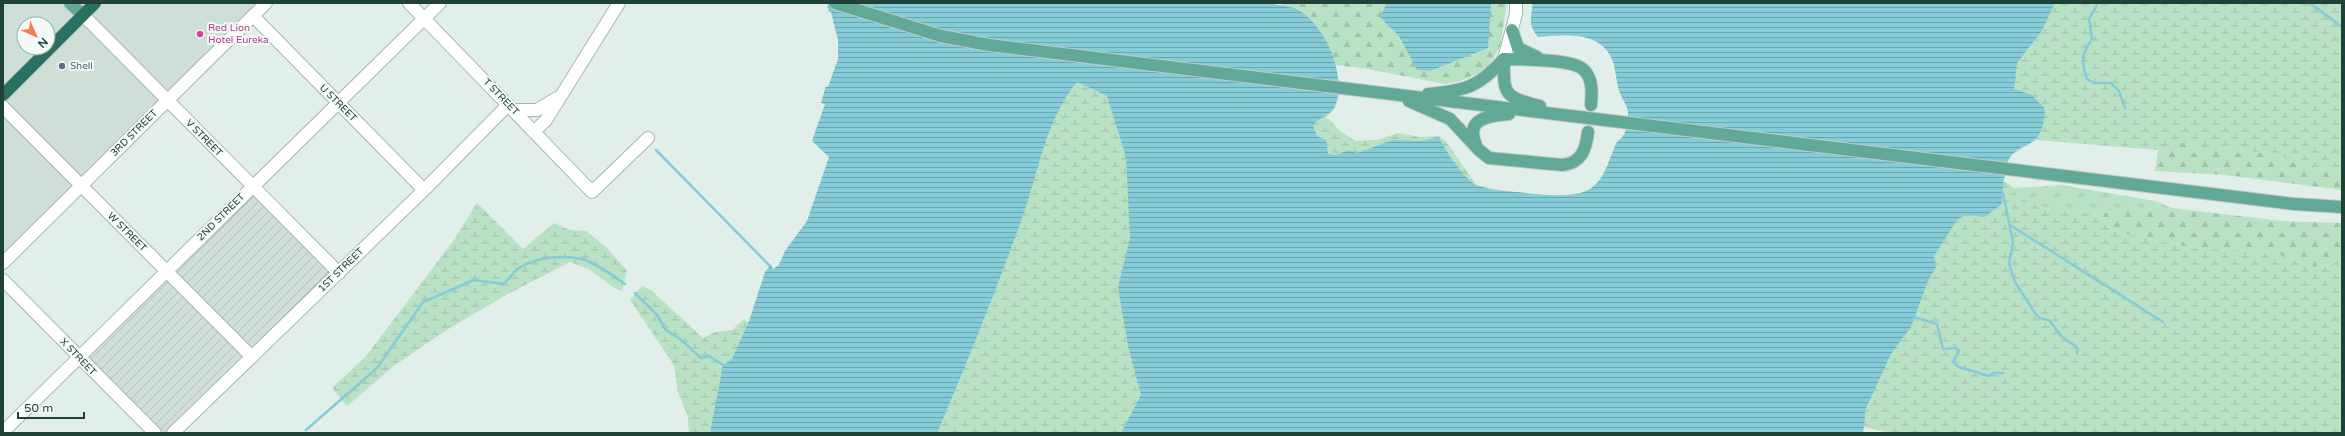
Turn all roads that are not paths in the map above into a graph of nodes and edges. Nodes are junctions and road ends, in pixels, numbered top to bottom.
1 (70, 3) edge
2 (95, 3) edge
3 (266, 3) edge
4 (408, 3) edge
5 (440, 3) edge
6 (618, 3) edge
7 (835, 3) edge
8 (1516, 3) edge
9 (83, 15) junction
10 (253, 16) junction
11 (423, 18) junction
12 (1512, 30) junction
13 (1504, 59) junction
14 (1550, 62) junction
15 (3, 95) edge
16 (1395, 95) junction
17 (560, 96) junction
18 (167, 101) junction
19 (338, 103) junction
20 (1592, 105) dead end
21 (3, 107) edge
22 (511, 108) junction
23 (1534, 112) junction
24 (1583, 117) junction
25 (535, 131) junction
26 (1588, 132) dead end
27 (648, 138) dead end
28 (1476, 146) junction
29 (81, 186) junction
30 (253, 186) junction
31 (424, 190) junction
32 (2342, 207) edge
33 (3, 263) edge
34 (167, 272) junction
35 (339, 273) junction
36 (3, 280) edge
37 (252, 357) junction
38 (79, 358) junction
39 (3, 432) edge
40 (155, 433) edge
41 (173, 433) edge

1 - 9 main road, V STREET
2 - 9 highway
3 - 10 street, 3RD STREET
4 - 11 street, T STREET
5 - 11 street, 2ND STREET
6 - 17 street
7 - 16 main road
8 - 12 street
9 - 15 highway
9 - 18 street, V STREET
10 - 18 street, 3RD STREET
10 - 19 street, U STREET
11 - 19 street, 2ND STREET
11 - 22 street, T STREET
12 - 13 street
12 - 14 main road
13 - 14 main road
13 - 16 main road
13 - 24 main road
14 - 20 main road
16 - 23 main road
16 - 28 main road
17 - 22 street
17 - 25 street
18 - 29 street, 3RD STREET
18 - 30 street, V STREET
19 - 30 street, 2ND STREET
19 - 31 street, U STREET
21 - 29 street, W STREET
22 - 25 street, T STREET
22 - 31 street, 1ST STREET
23 - 24 main road
23 - 28 main road
24 - 32 main road
25 - 27 street, T STREET
26 - 28 main road
29 - 33 street, 3RD STREET
29 - 34 street, W STREET
30 - 34 street, 2ND STREET
30 - 35 street, V STREET
31 - 35 street, 1ST STREET
34 - 37 street, W STREET
34 - 38 street, 2ND STREET
35 - 37 street, 1ST STREET
36 - 38 street, X STREET
37 - 41 street, 1ST STREET
38 - 39 street, 2ND STREET
38 - 40 street, X STREET

